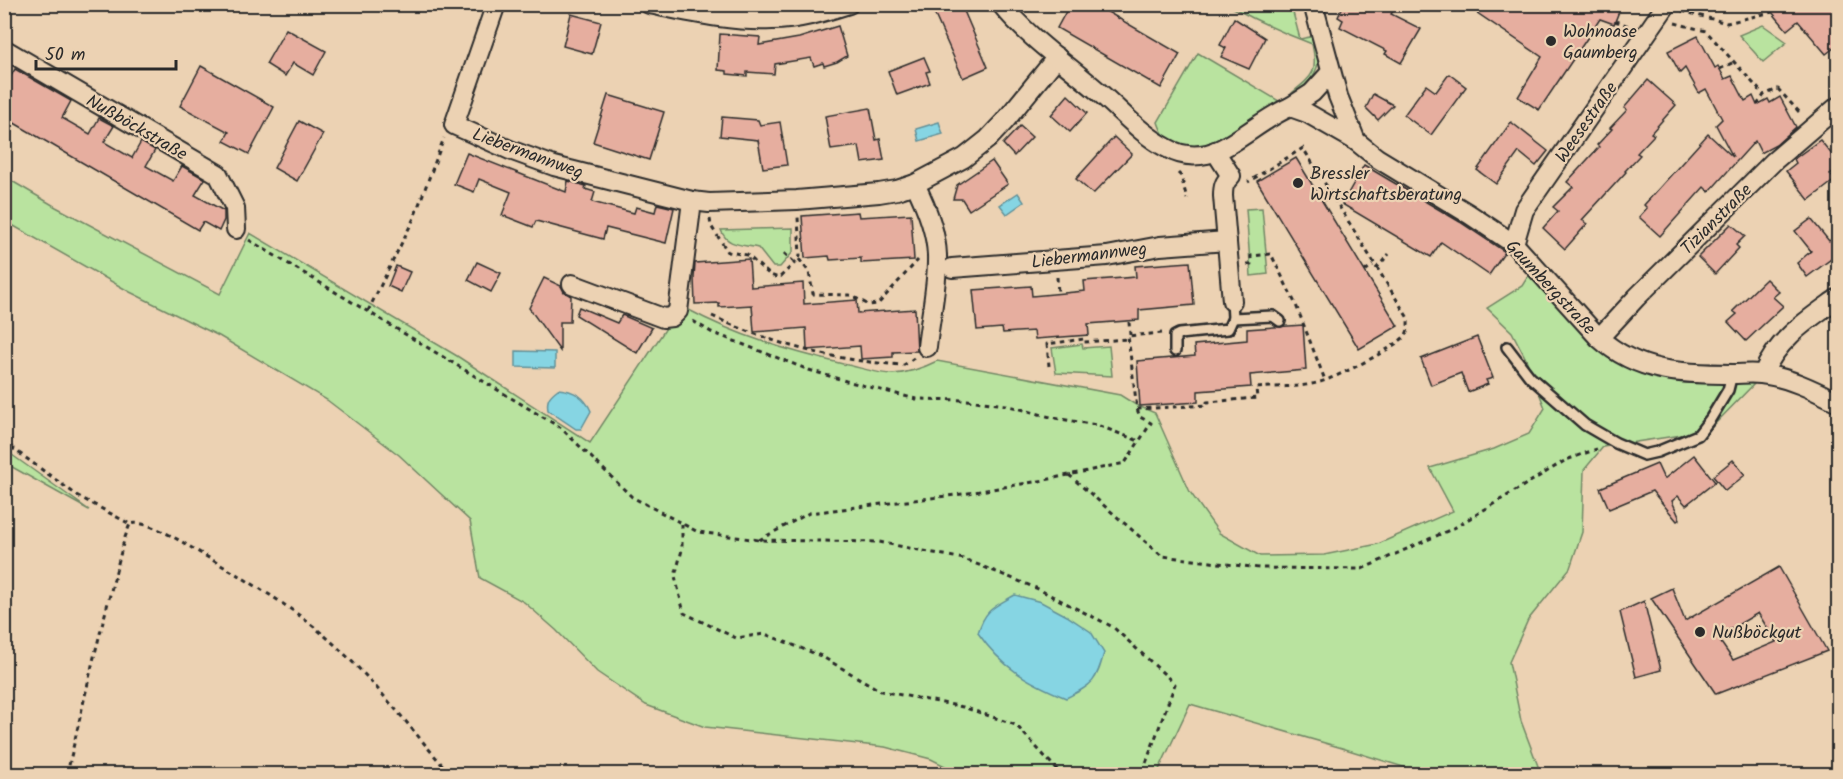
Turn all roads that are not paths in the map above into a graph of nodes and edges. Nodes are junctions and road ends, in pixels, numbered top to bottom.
1 (496, 4) edge
2 (649, 4) edge
3 (849, 4) edge
4 (1001, 4) edge
5 (1313, 4) edge
6 (1664, 10) edge
7 (4, 50) edge
8 (1057, 57) junction
9 (1330, 72) junction
10 (1839, 106) edge
11 (1290, 107) junction
12 (1356, 141) junction
13 (1215, 151) junction
14 (915, 184) junction
15 (700, 202) junction
16 (236, 230) road end
17 (1227, 242) junction
18 (1514, 244) junction
19 (952, 268) dead end
20 (572, 284) dead end
21 (1839, 298) edge
22 (1233, 310) junction
23 (1280, 321) dead end
24 (1599, 338) junction
25 (927, 347) road end
26 (1507, 347) dead end
27 (1175, 351) dead end
28 (1732, 374) junction
29 (1763, 374) junction
30 (1839, 402) edge

1 - 15 street, Liebermannweg
2 - 3 street
4 - 8 street
5 - 9 street, Gaumbergstraße
6 - 18 street, Weesestraße
7 - 16 street, Nußböckstraße
8 - 13 street
8 - 14 street, Liebermannweg
9 - 11 street
9 - 12 street, Gaumbergstraße
10 - 24 street, Tizianstraße
11 - 12 street
11 - 13 street
12 - 18 street, Gaumbergstraße
13 - 17 street
14 - 15 street, Liebermannweg
14 - 25 street
15 - 20 street
17 - 19 street, Liebermannweg
17 - 22 street
18 - 24 street, Gaumbergstraße
21 - 29 street
22 - 23 lane
22 - 27 lane
24 - 28 street, Gaumbergstraße
26 - 28 lane
28 - 29 street, Gaumbergstraße
29 - 30 street, Gaumbergstraße

